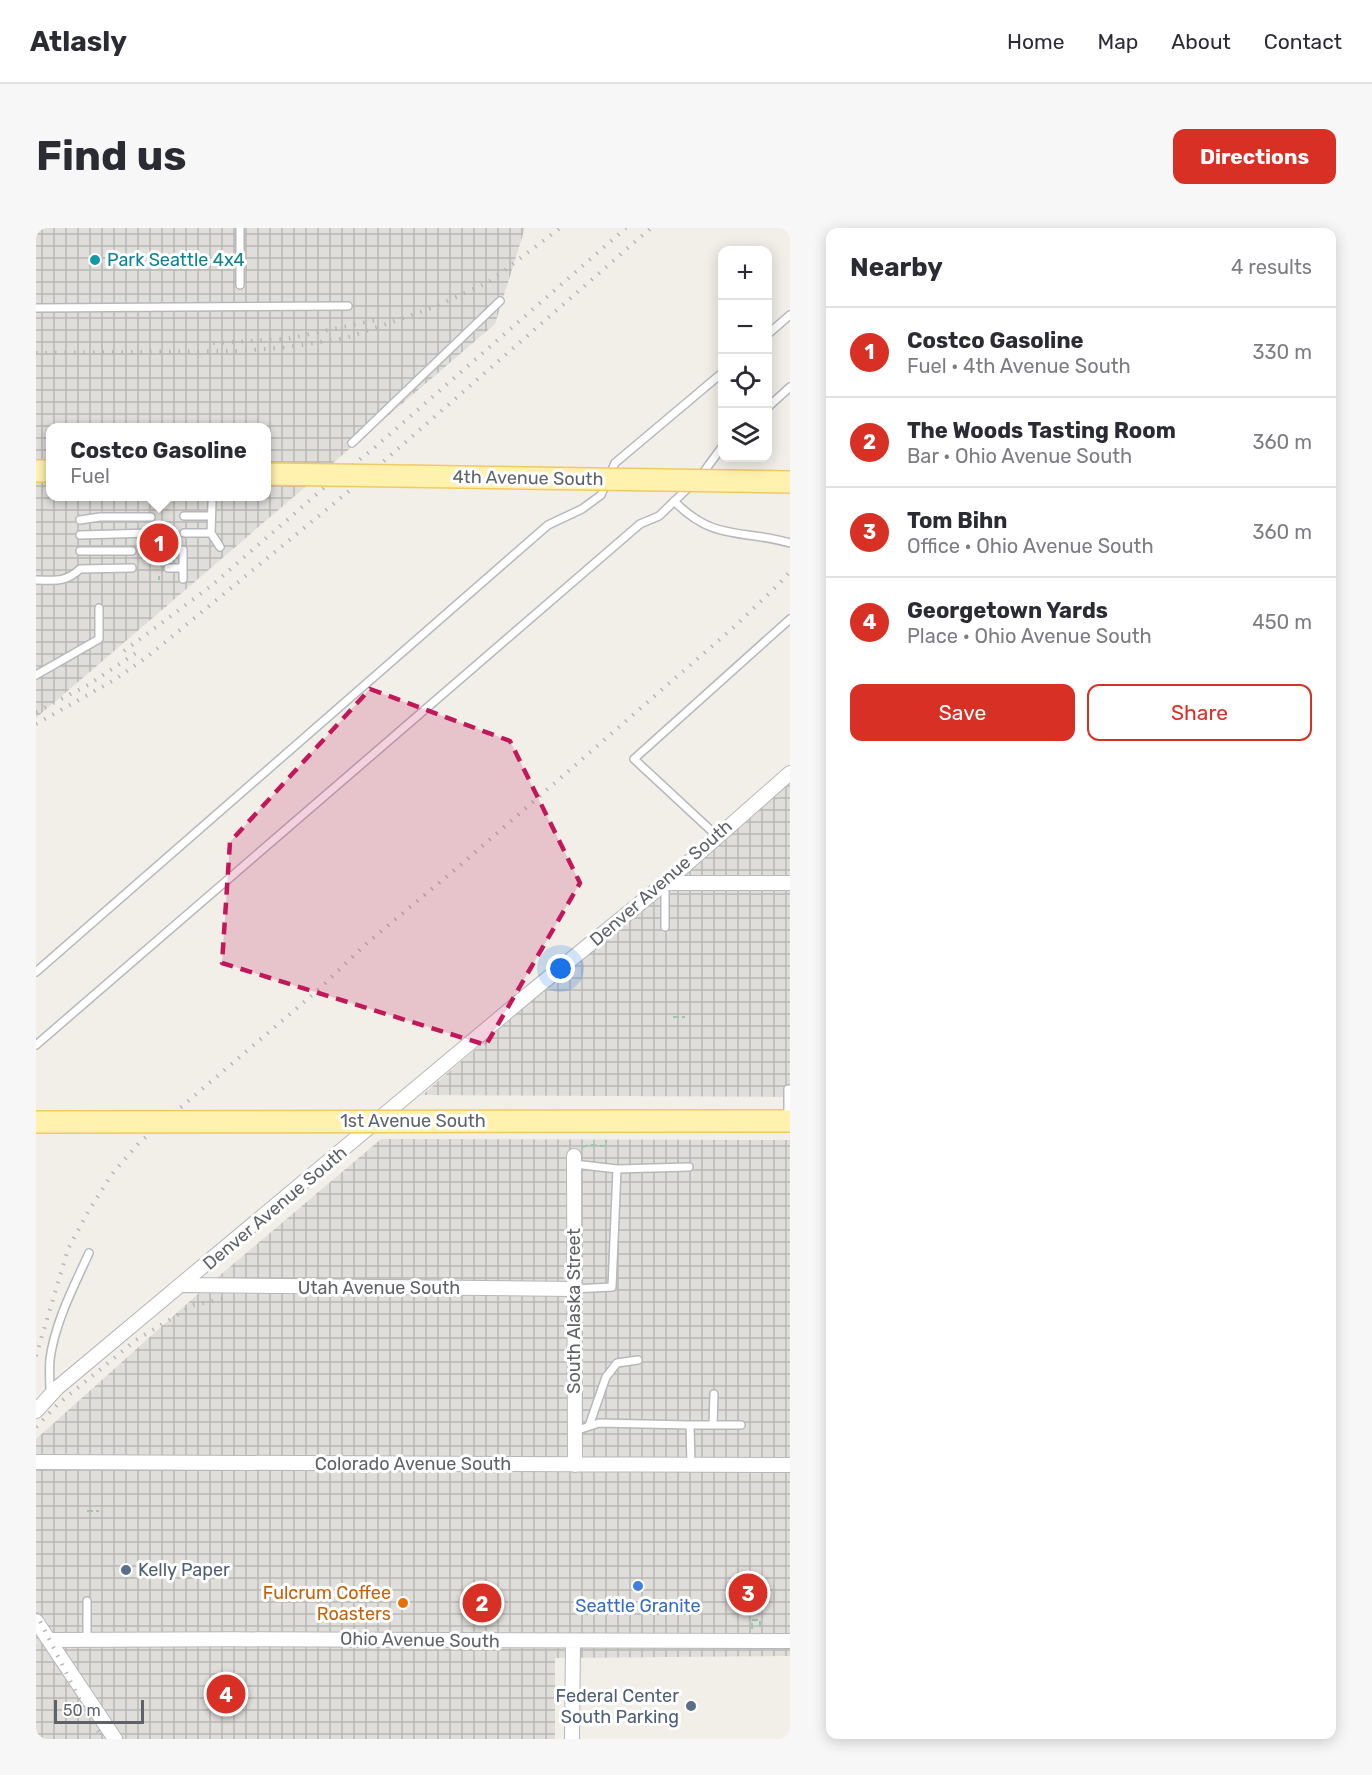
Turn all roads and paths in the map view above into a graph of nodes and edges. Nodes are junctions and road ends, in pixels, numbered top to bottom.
1 (240, 228) edge
2 (240, 285) dead end
3 (500, 301) dead end
4 (348, 306) dead end
5 (36, 308) edge
6 (790, 315) edge
7 (772, 331) edge
8 (718, 377) edge
9 (790, 387) edge
10 (772, 403) edge
11 (352, 444) dead end
12 (718, 454) edge
13 (271, 474) edge
14 (790, 482) edge
15 (674, 501) junction
16 (212, 502) dead end
17 (184, 516) dead end
18 (211, 516) junction
19 (151, 517) dead end
20 (80, 520) dead end
21 (211, 532) junction
22 (151, 533) dead end
23 (184, 533) dead end
24 (80, 535) dead end
25 (790, 543) edge
26 (220, 547) dead end
27 (168, 550) dead end
28 (132, 551) dead end
29 (80, 552) dead end
30 (132, 568) dead end
31 (168, 568) dead end
32 (183, 568) junction
33 (159, 576) dead end
34 (183, 579) dead end
35 (36, 580) edge
36 (159, 580) dead end
37 (99, 608) dead end
38 (790, 619) edge
39 (36, 675) edge
40 (790, 773) edge
41 (717, 836) junction
42 (665, 883) junction
43 (790, 883) edge
44 (665, 927) dead end
45 (36, 972) edge
46 (673, 1017) dead end
47 (685, 1017) dead end
48 (36, 1045) edge
49 (790, 1089) edge
50 (789, 1121) edge
51 (36, 1122) edge
52 (606, 1140) dead end
53 (574, 1160) junction
54 (689, 1167) dead end
55 (617, 1169) junction
56 (89, 1252) dead end
57 (183, 1285) junction
58 (574, 1289) junction
59 (638, 1360) dead end
60 (714, 1394) dead end
61 (50, 1395) junction
62 (36, 1411) edge
63 (690, 1425) junction
64 (713, 1425) junction
65 (741, 1425) dead end
66 (589, 1426) junction
67 (575, 1431) junction
68 (36, 1462) edge
69 (575, 1465) junction
70 (691, 1465) junction
71 (790, 1465) edge
72 (87, 1511) dead end
73 (99, 1511) dead end
74 (87, 1601) dead end
75 (36, 1621) edge
76 (752, 1632) dead end
77 (760, 1632) dead end
78 (43, 1640) edge
79 (87, 1640) junction
80 (573, 1641) junction
81 (790, 1641) edge
82 (115, 1739) edge
83 (572, 1739) edge

1 - 2 lane
3 - 11 lane
4 - 5 lane
6 - 7 lane
8 - 45 lane
9 - 10 lane
12 - 15 lane
13 - 14 main road, 4th Avenue South, bridge
15 - 25 lane
15 - 48 lane
16 - 18 lane
17 - 18 lane
18 - 21 lane
19 - 20 lane
21 - 23 lane
21 - 26 lane
22 - 24 lane
27 - 32 lane
28 - 29 lane
30 - 35 lane
31 - 32 lane
32 - 34 lane
33 - 36 path
37 - 39 lane
38 - 41 lane
40 - 41 street, Denver Avenue South
41 - 42 street, Denver Avenue South
42 - 43 street
42 - 44 lane
42 - 57 street, Denver Avenue South
46 - 47 path
49 - 50 lane
50 - 51 main road, 1st Avenue South, bridge
52 - 53 path
53 - 55 lane
53 - 58 street, South Alaska Street
54 - 55 lane
55 - 58 lane
56 - 61 lane
57 - 58 street, Utah Avenue South
57 - 61 street, Denver Avenue South
58 - 67 street, South Alaska Street
59 - 66 lane
60 - 64 lane
61 - 62 street, Denver Avenue South
63 - 64 lane
63 - 66 lane
63 - 70 lane
64 - 65 lane
66 - 67 lane
67 - 69 street, South Alaska Street
68 - 69 street, Colorado Avenue South
69 - 70 street, Colorado Avenue South
70 - 71 street, Colorado Avenue South
72 - 73 path
74 - 79 lane
75 - 78 street
76 - 77 path
78 - 79 street, Ohio Avenue South
78 - 82 street
79 - 80 street, Ohio Avenue South
80 - 81 street, Ohio Avenue South
80 - 83 street

